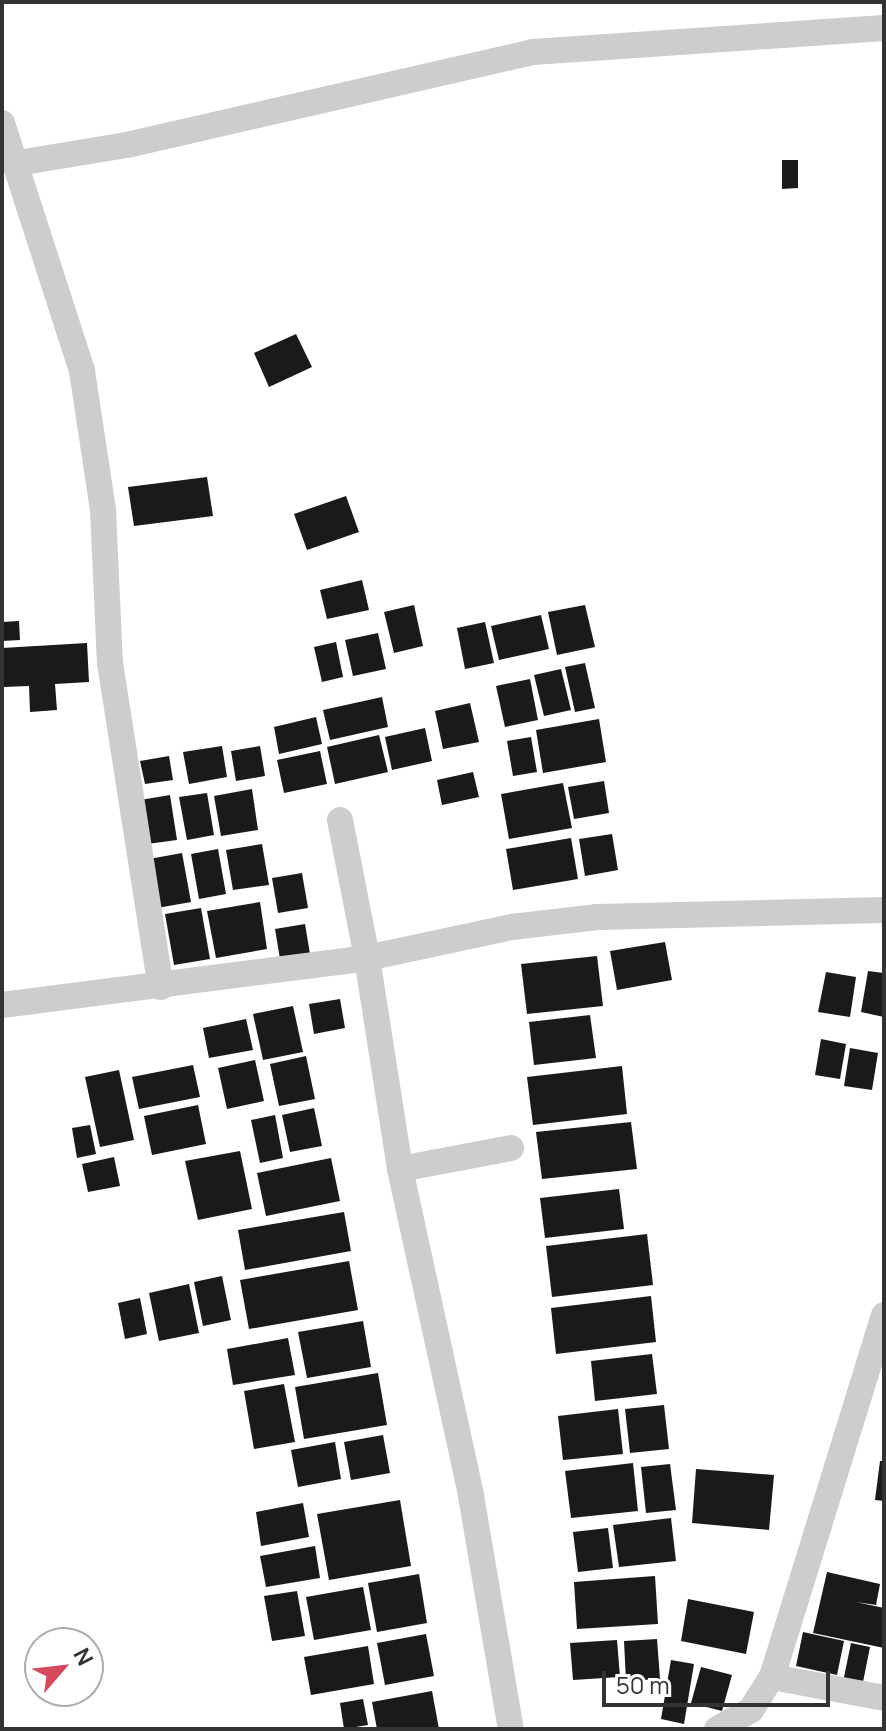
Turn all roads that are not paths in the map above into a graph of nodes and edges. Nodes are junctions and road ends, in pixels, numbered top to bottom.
1 (884, 28) edge
2 (2, 123) edge
3 (18, 163) junction
4 (340, 820) dead end
5 (884, 910) edge
6 (367, 958) junction
7 (161, 987) junction
8 (2, 1005) edge
9 (511, 1148) dead end
10 (400, 1169) junction
11 (884, 1315) edge
12 (772, 1677) junction
13 (884, 1698) edge
14 (511, 1729) edge
15 (717, 1729) edge

1 - 3 street
2 - 3 street
3 - 7 street
4 - 6 street
5 - 6 street
6 - 7 street
6 - 10 street
7 - 8 street
9 - 10 street
10 - 14 street
11 - 12 street
12 - 13 street
12 - 15 street

